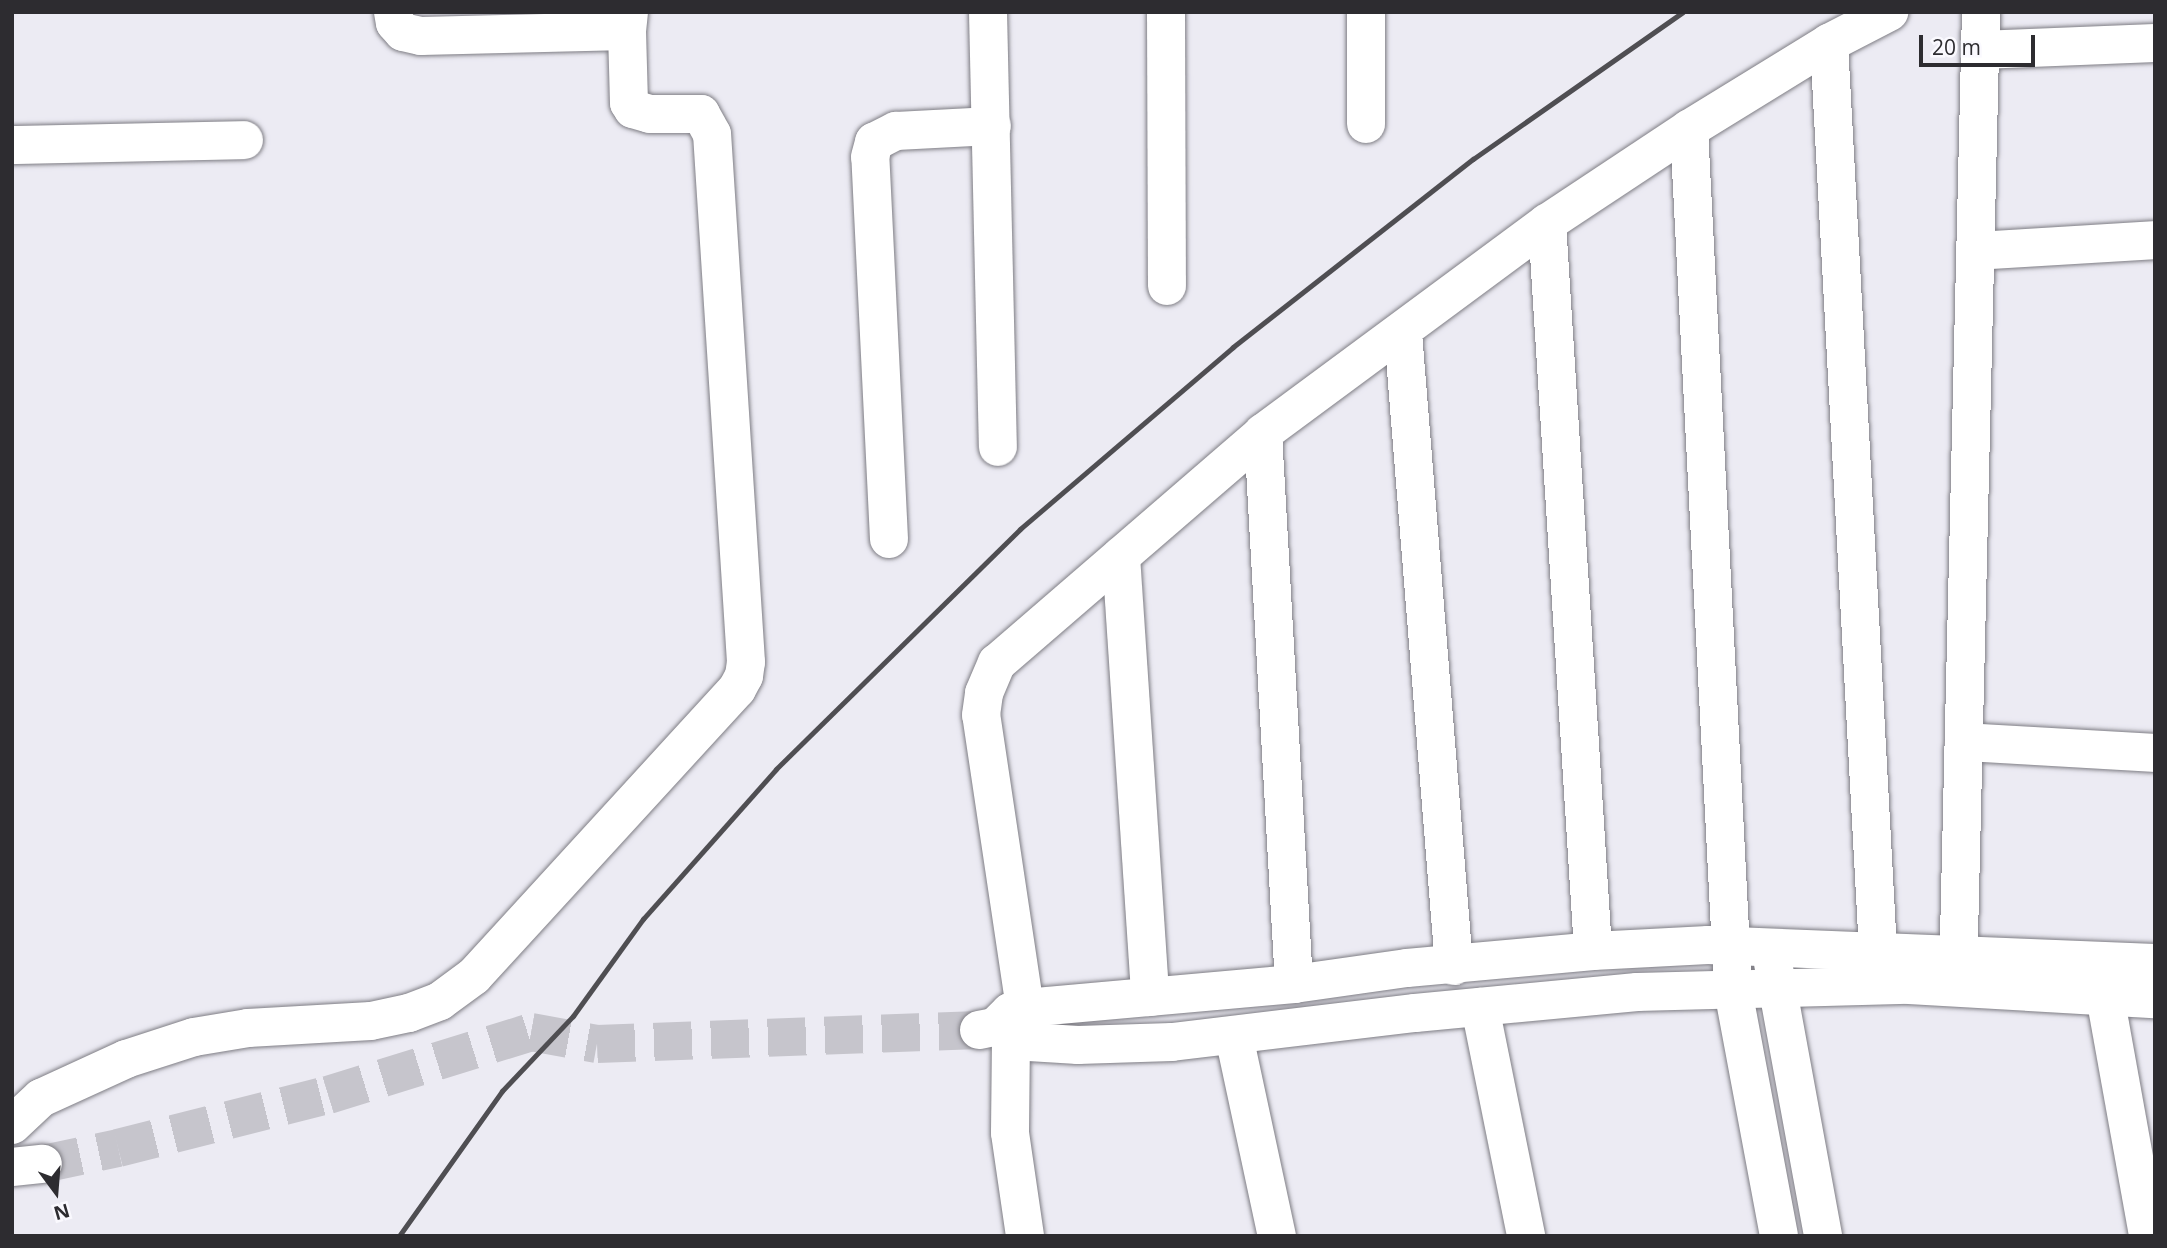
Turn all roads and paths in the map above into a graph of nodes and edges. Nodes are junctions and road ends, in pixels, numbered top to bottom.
1 (393, 12) edge
2 (988, 12) edge
3 (1166, 12) edge
4 (1366, 12) edge
5 (1889, 12) edge
6 (1981, 12) edge
7 (628, 22) edge
8 (1829, 43) junction
9 (2155, 43) edge
10 (1980, 50) junction
11 (1366, 124) dead end
12 (992, 126) junction
13 (1689, 129) junction
14 (244, 140) dead end
15 (12, 145) edge
16 (1547, 223) junction
17 (2155, 240) edge
18 (1976, 251) junction
19 (1167, 286) dead end
20 (1403, 332) junction
21 (1264, 433) junction
22 (998, 447) dead end
23 (889, 539) dead end
24 (1121, 556) junction
25 (1964, 742) junction
26 (2155, 753) edge
27 (1730, 947) junction
28 (1770, 947) junction
29 (1593, 951) junction
30 (1878, 952) junction
31 (2155, 963) edge
32 (1454, 966) junction
33 (1958, 972) junction
34 (1294, 984) junction
35 (1778, 989) junction
36 (1733, 990) junction
37 (2105, 996) junction
38 (1150, 997) junction
39 (2155, 999) edge
40 (1480, 1007) junction
41 (1002, 1026) junction
42 (1234, 1036) junction
43 (12, 1125) edge
44 (1026, 1236) edge
45 (1277, 1236) edge
46 (1526, 1236) edge
47 (1779, 1236) edge
48 (1823, 1236) edge
49 (2148, 1236) edge

1 - 7 street
2 - 12 street
3 - 19 street
4 - 11 street
5 - 8 street
6 - 10 street
7 - 43 street
8 - 13 street
8 - 30 street
9 - 10 street
10 - 18 street
12 - 22 street
12 - 23 street
13 - 16 street
13 - 27 street
14 - 15 street
16 - 20 street
16 - 29 street
17 - 18 street
18 - 25 street
20 - 21 street
20 - 32 street
21 - 24 street
21 - 34 street
24 - 38 street
24 - 41 street
25 - 26 street
25 - 33 street
27 - 28 street
27 - 29 street
27 - 36 street
28 - 30 street
28 - 35 street
29 - 32 street
30 - 33 street
31 - 33 street
32 - 34 street
33 - 35 street
33 - 37 street
34 - 38 street
35 - 36 street
35 - 48 street
36 - 40 street
36 - 47 street
37 - 39 street
37 - 49 street
38 - 41 street
40 - 42 street
40 - 46 street
41 - 42 street
41 - 44 street
42 - 45 street

